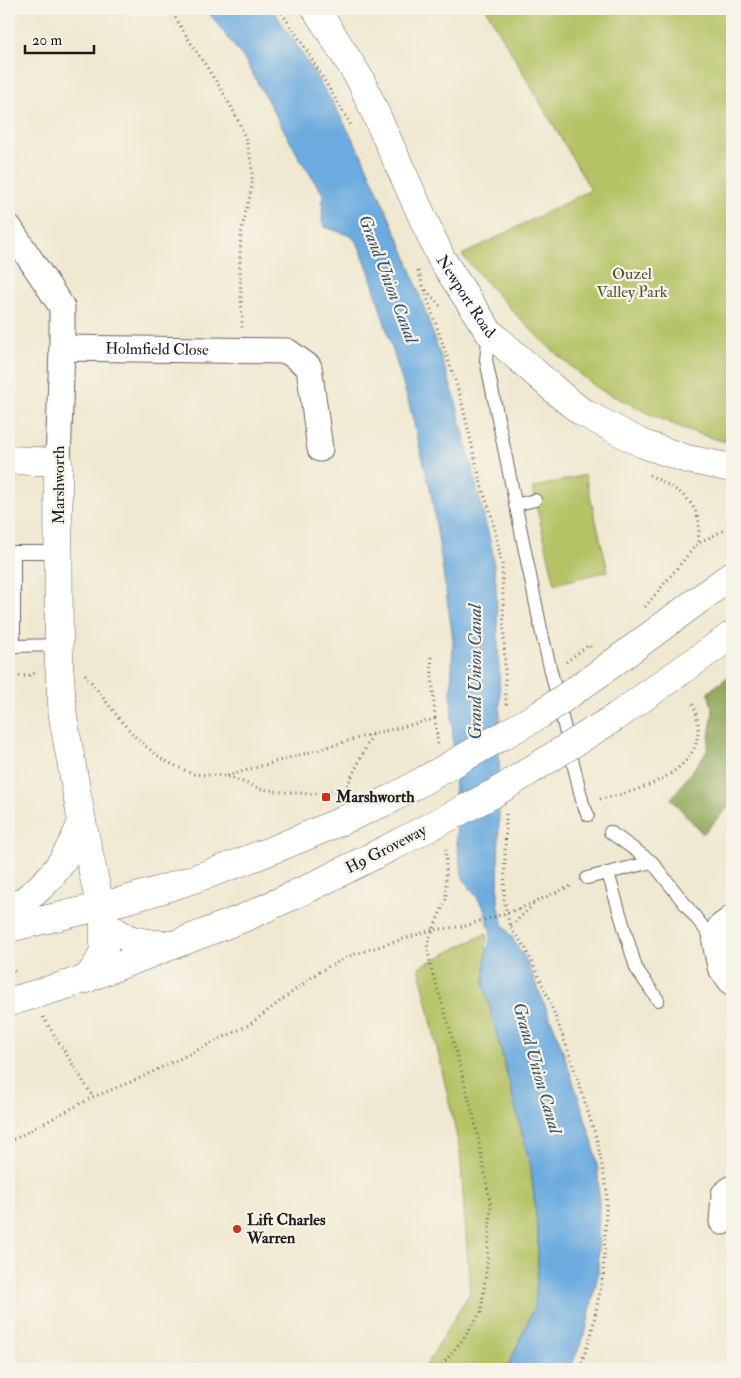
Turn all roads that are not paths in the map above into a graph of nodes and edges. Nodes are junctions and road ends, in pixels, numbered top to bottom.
1 (316, 9) edge
2 (9, 227) edge
3 (489, 332) junction
4 (62, 348) junction
5 (320, 449) dead end
6 (9, 460) edge
7 (58, 462) junction
8 (732, 468) edge
9 (535, 500) dead end
10 (515, 504) junction
11 (59, 552) junction
12 (731, 574) edge
13 (732, 636) edge
14 (59, 655) junction
15 (586, 809) road end
16 (82, 822) junction
17 (610, 832) dead end
18 (652, 862) junction
19 (608, 873) junction
20 (588, 878) road end
21 (26, 911) edge
22 (102, 914) junction
23 (732, 918) edge
24 (9, 928) edge
25 (715, 942) junction
26 (175, 946) junction
27 (80, 981) junction
28 (732, 983) edge
29 (14, 990) edge
30 (658, 1000) dead end
31 (732, 1188) edge
32 (722, 1222) dead end

1 - 3 street, Newport Road
2 - 4 street, Marshworth
3 - 8 street, Newport Road
3 - 10 lane
4 - 5 street, Holmfield Close
4 - 7 street, Marshworth
6 - 7 street
7 - 11 street, Marshworth
9 - 10 lane
10 - 15 lane
11 - 14 street, Marshworth
11 - 14 lane
12 - 22 street, bridge
13 - 26 street, H9 Groveway, bridge
14 - 16 street, Marshworth
16 - 21 street
16 - 22 street, Marshworth
17 - 18 lane
18 - 19 lane
18 - 25 lane
19 - 20 lane
19 - 30 lane
21 - 22 street
21 - 24 street
22 - 26 street
22 - 27 street, Marshworth
23 - 25 street
25 - 28 street
26 - 27 street, H9 Groveway
27 - 29 street, H9 Groveway, bridge
31 - 32 street

